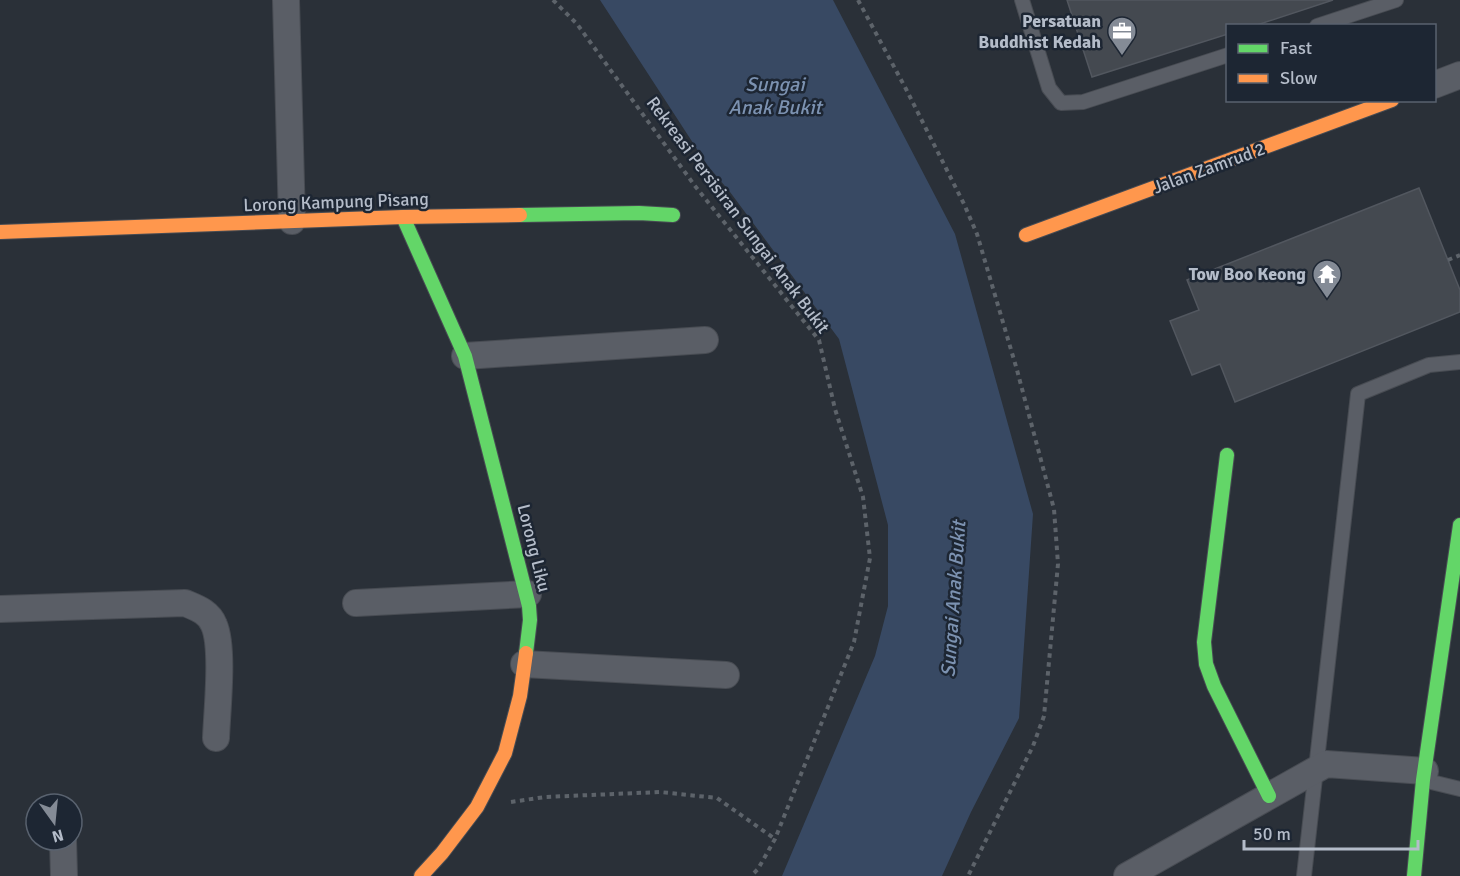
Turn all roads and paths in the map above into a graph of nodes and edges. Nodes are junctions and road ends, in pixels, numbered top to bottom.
1 (286, 0) edge
2 (554, 0) edge
3 (858, 0) edge
4 (1022, 0) edge
5 (1396, 0) edge
6 (1323, 24) edge
7 (1226, 55) edge
8 (1460, 75) edge
9 (1436, 84) edge
10 (1387, 102) edge
11 (673, 215) dead end
12 (403, 217) junction
13 (292, 221) junction
14 (0, 232) edge
15 (1026, 235) dead end
16 (1460, 255) edge
17 (1448, 260) dead end
18 (705, 340) dead end
19 (465, 356) junction
20 (1460, 362) edge
21 (1227, 455) dead end
22 (1460, 525) edge
23 (528, 594) junction
24 (356, 603) dead end
25 (0, 609) edge
26 (524, 664) junction
27 (726, 675) dead end
28 (216, 738) dead end
29 (1316, 769) junction
30 (1424, 775) junction
31 (1460, 789) edge
32 (1269, 796) junction
33 (477, 807) junction
34 (775, 839) junction
35 (63, 852) edge
36 (64, 876) edge
37 (421, 876) edge
38 (751, 876) edge
39 (969, 876) edge
40 (1127, 876) edge
41 (1304, 876) edge
42 (1414, 876) edge

1 - 13 street
2 - 34 path, Rekreasi Persisiran Sungai Anak Bukit
3 - 39 path
4 - 7 lane
5 - 6 lane
8 - 9 street
10 - 15 street, Jalan Zamrud 2
11 - 12 street, Lorong Kampung Pisang
12 - 13 street, Lorong Kampung Pisang
12 - 19 street, Lorong Liku
13 - 14 street, Lorong Kampung Pisang
16 - 17 path
18 - 19 street
19 - 23 street, Lorong Liku
20 - 29 lane
21 - 32 street
22 - 30 street
23 - 24 street
23 - 26 street, Lorong Liku
25 - 28 street
26 - 27 street
26 - 33 street, Lorong Liku
29 - 30 street
29 - 32 street
29 - 41 lane
30 - 31 lane
30 - 42 street
32 - 40 street
33 - 34 path
33 - 37 street, Lorong Liku
34 - 38 path, Rekreasi Persisiran Sungai Anak Bukit
35 - 36 street

